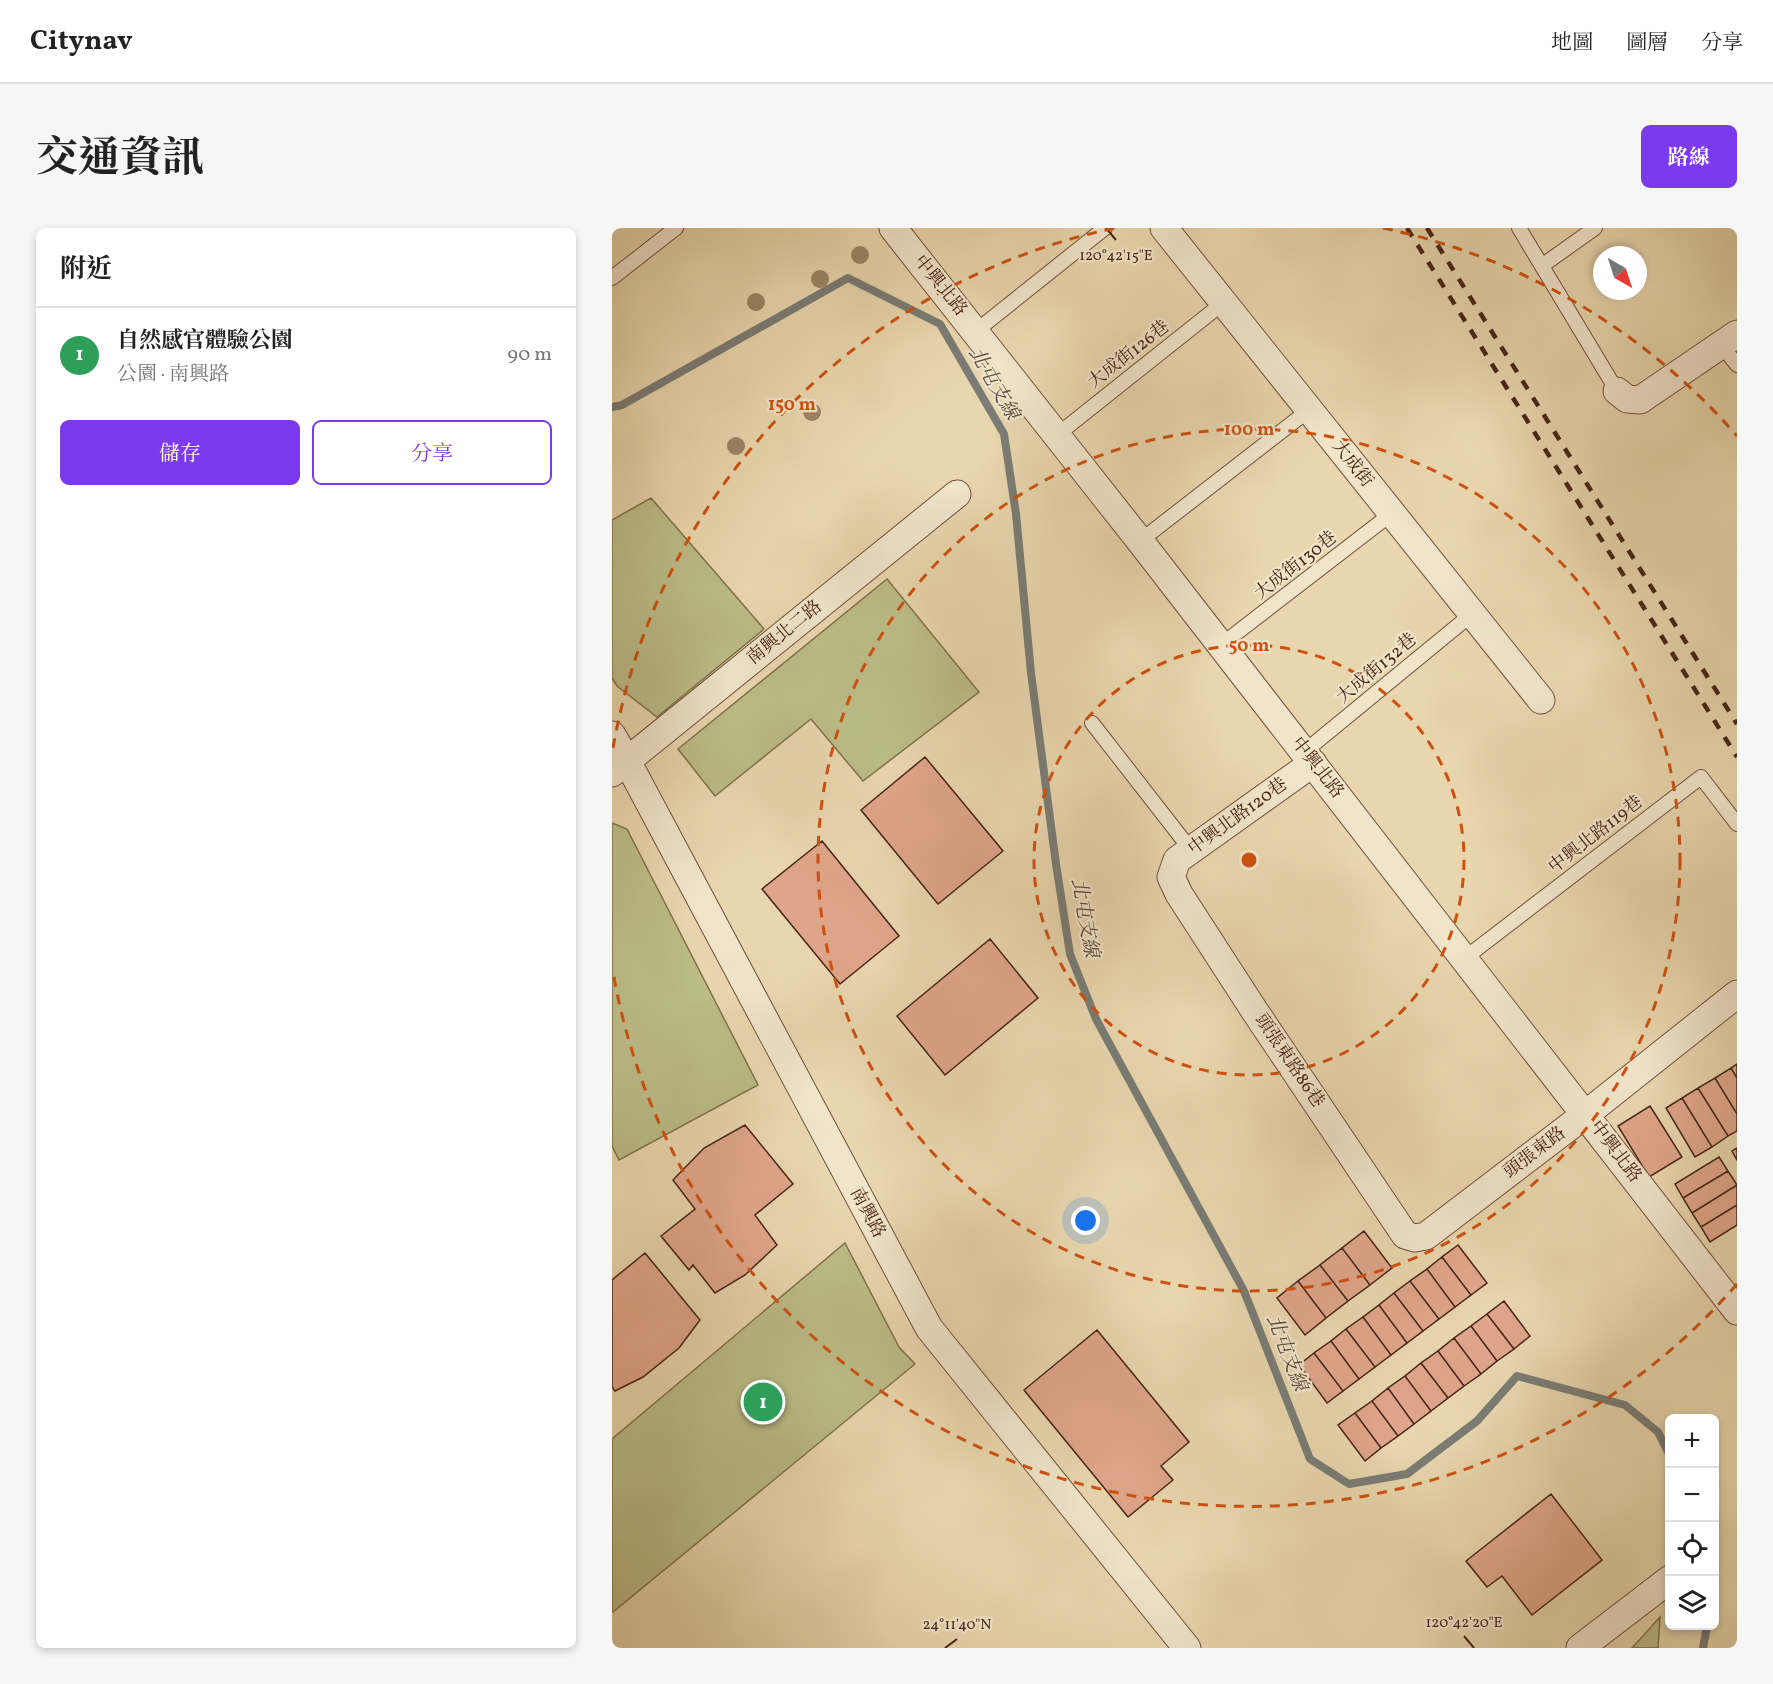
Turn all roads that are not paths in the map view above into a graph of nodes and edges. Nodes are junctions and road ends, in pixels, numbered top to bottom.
1 (676, 228) edge
2 (893, 228) edge
3 (1105, 228) edge
4 (1164, 228) edge
5 (1519, 228) edge
6 (1595, 228) edge
7 (1542, 265) junction
8 (613, 274) edge
9 (1223, 303) junction
10 (975, 331) junction
11 (1732, 348) edge
12 (1617, 391) joint
13 (1309, 410) junction
14 (1057, 435) junction
15 (957, 494) dead end
16 (1391, 514) junction
17 (1140, 541) junction
18 (1472, 614) junction
19 (1221, 645) junction
20 (1541, 700) dead end
21 (1092, 723) dead end
22 (612, 735) edge
23 (1309, 758) junction
24 (620, 767) edge
25 (1737, 824) edge
26 (1191, 850) junction
27 (1171, 877) joint
28 (1465, 958) junction
29 (1737, 994) edge
30 (1586, 1114) junction
31 (1415, 1238) joint
32 (1737, 1311) edge
33 (1665, 1583) edge
34 (1187, 1648) edge
35 (1580, 1648) edge

1 - 8 lane
2 - 10 street, 中興北路
3 - 10 lane
4 - 9 street, 大成街
5 - 7 lane
6 - 7 lane
7 - 12 lane
9 - 13 street, 大成街
9 - 14 lane, 大成街126巷
10 - 14 street, 中興北路
11 - 12 street
13 - 16 street, 大成街
13 - 17 lane
14 - 17 street, 中興北路
15 - 24 street, 南興北二路
16 - 18 street, 大成街
16 - 19 lane, 大成街130巷
17 - 19 street, 中興北路
18 - 20 street, 大成街
18 - 23 lane, 大成街132巷
19 - 23 street, 中興北路
21 - 26 lane
22 - 24 street, 南興路
23 - 26 street, 中興北路120巷
23 - 28 street, 中興北路
24 - 34 street, 南興路
25 - 28 lane, 中興北路119巷
26 - 27 street, 中興北路120巷
27 - 31 street, 頭張東路86巷
28 - 30 street, 中興北路
29 - 30 street, 頭張東路
30 - 31 street, 頭張東路
30 - 32 street, 中興北路
33 - 35 street

